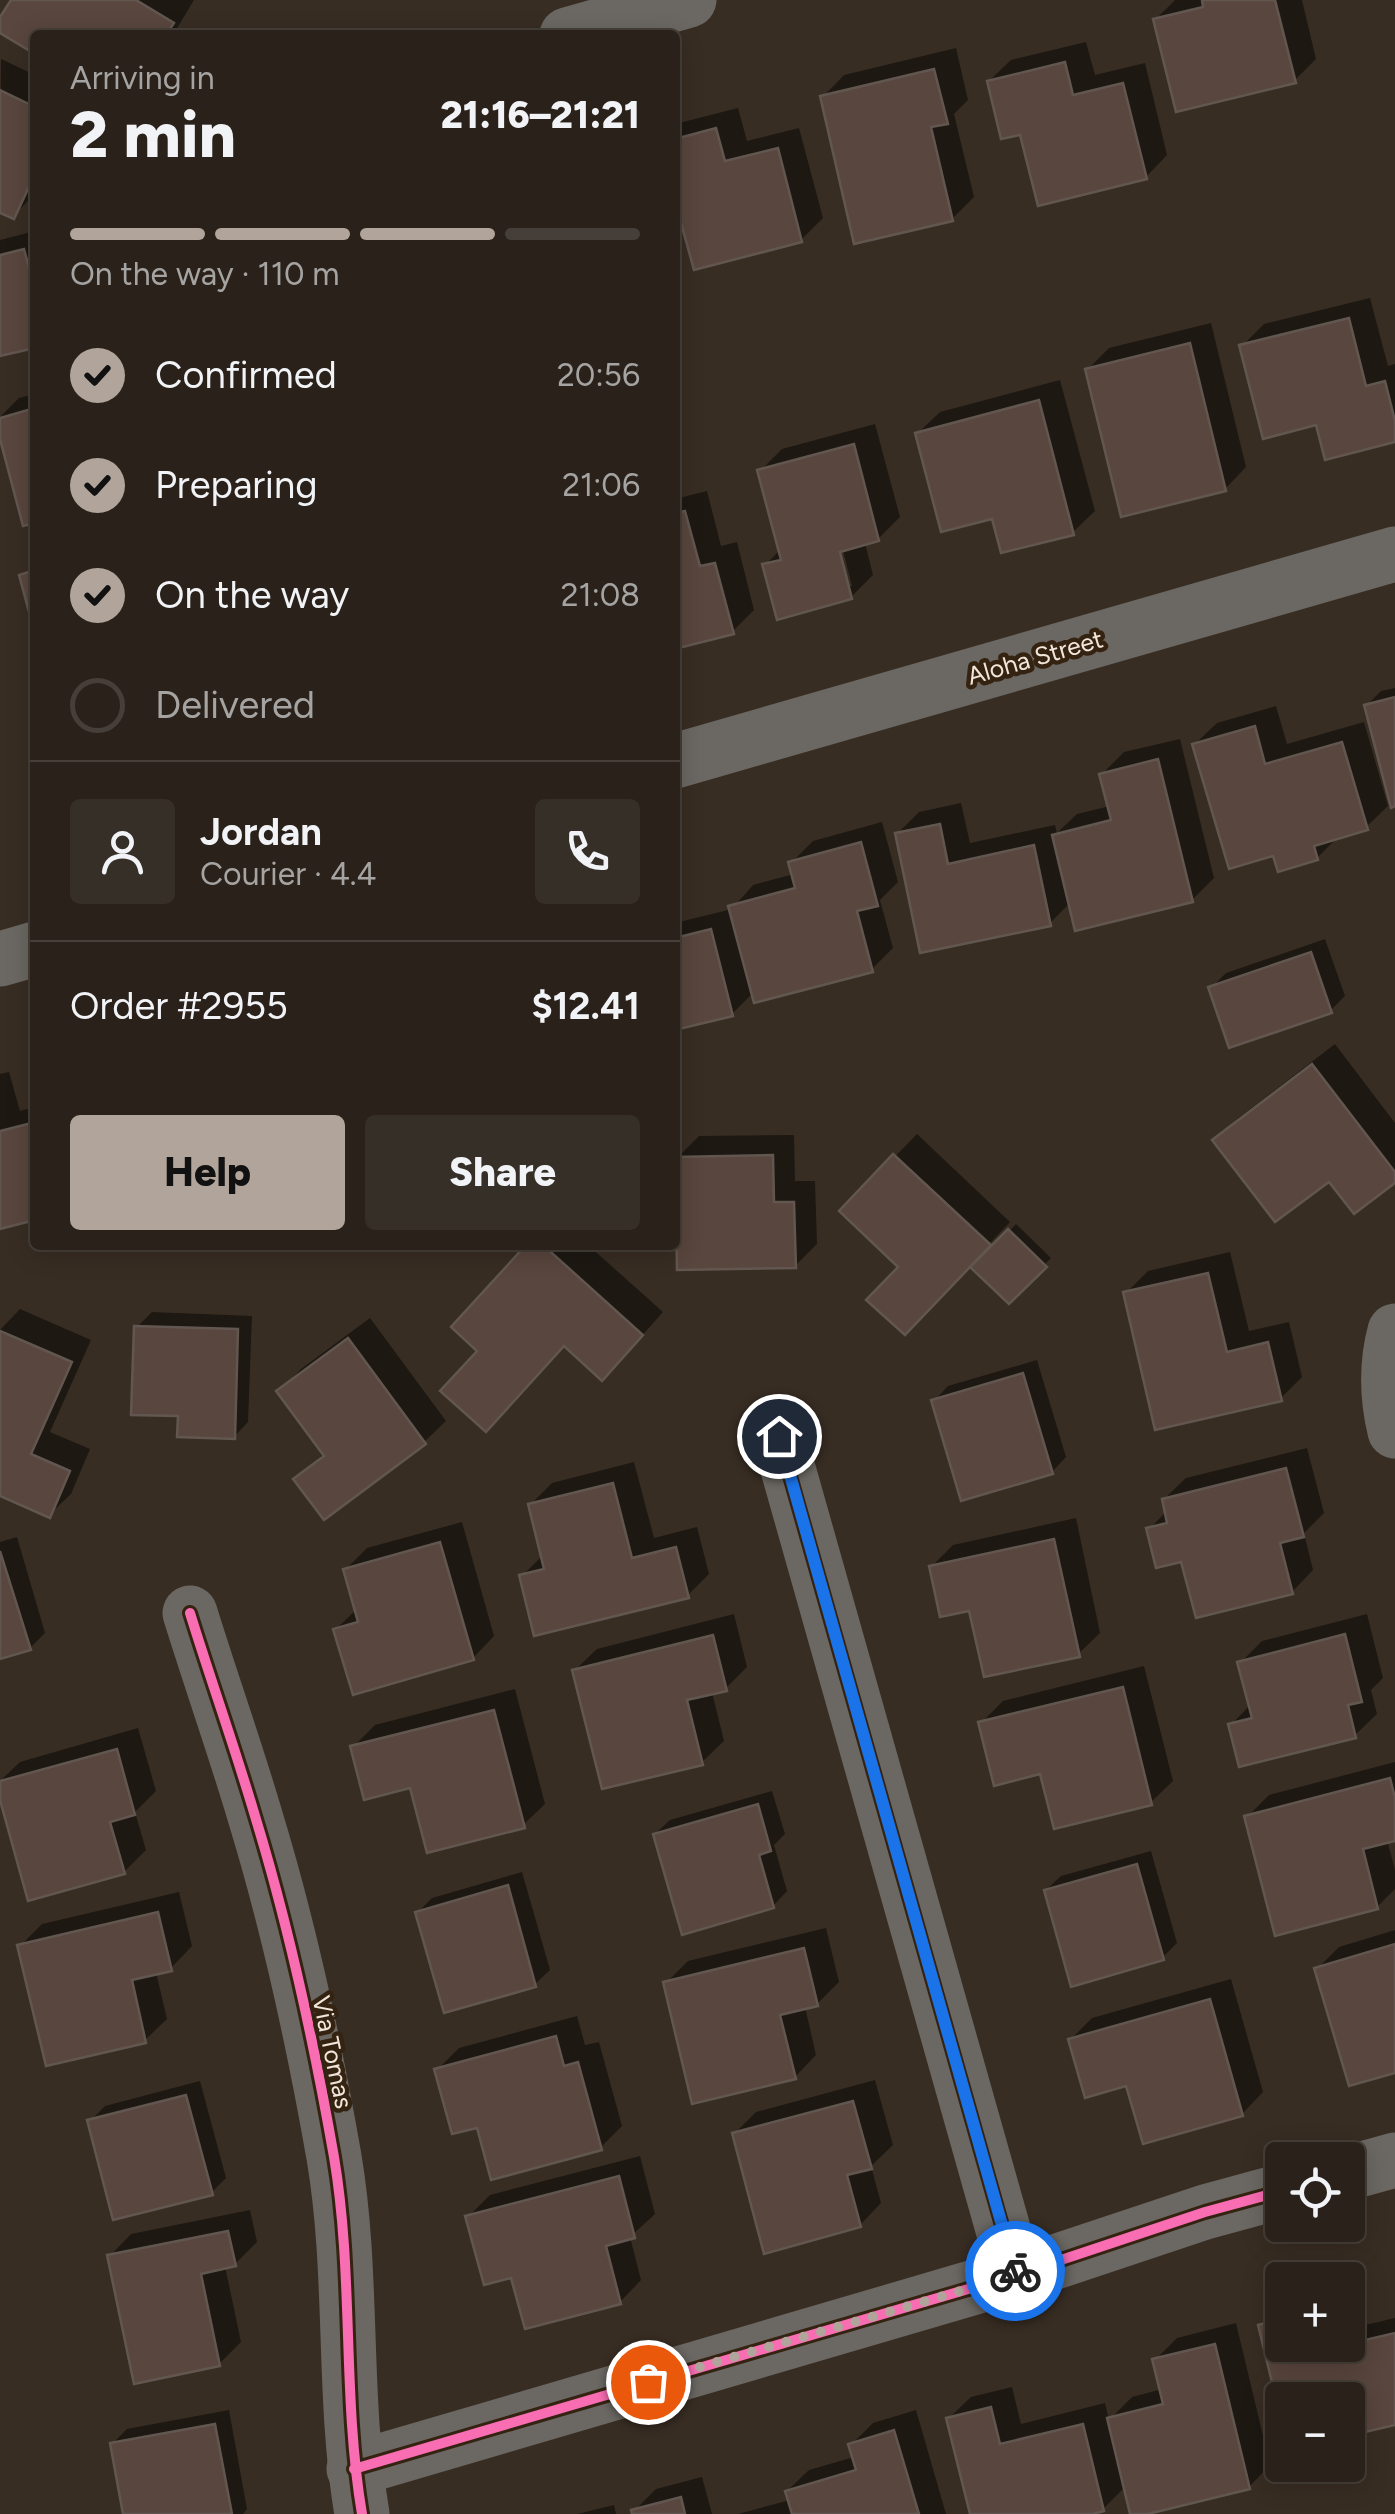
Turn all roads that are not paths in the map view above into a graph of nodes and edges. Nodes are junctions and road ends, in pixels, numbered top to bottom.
1 (690, 0) edge
2 (585, 30) edge
3 (1395, 554) edge
4 (680, 760) edge
5 (30, 951) edge
6 (0, 960) edge
7 (1395, 1331) edge
8 (1395, 1431) edge
9 (779, 1436) dead end
10 (190, 1612) dead end
11 (1395, 2160) edge
12 (1365, 2168) edge
13 (1265, 2196) edge
14 (1016, 2275) junction
15 (358, 2491) edge

1 - 2 street
3 - 4 street, Aloha Street
5 - 6 street
7 - 8 street
9 - 14 street
10 - 15 street, Via Tomas
11 - 12 street
13 - 14 street
14 - 15 street

